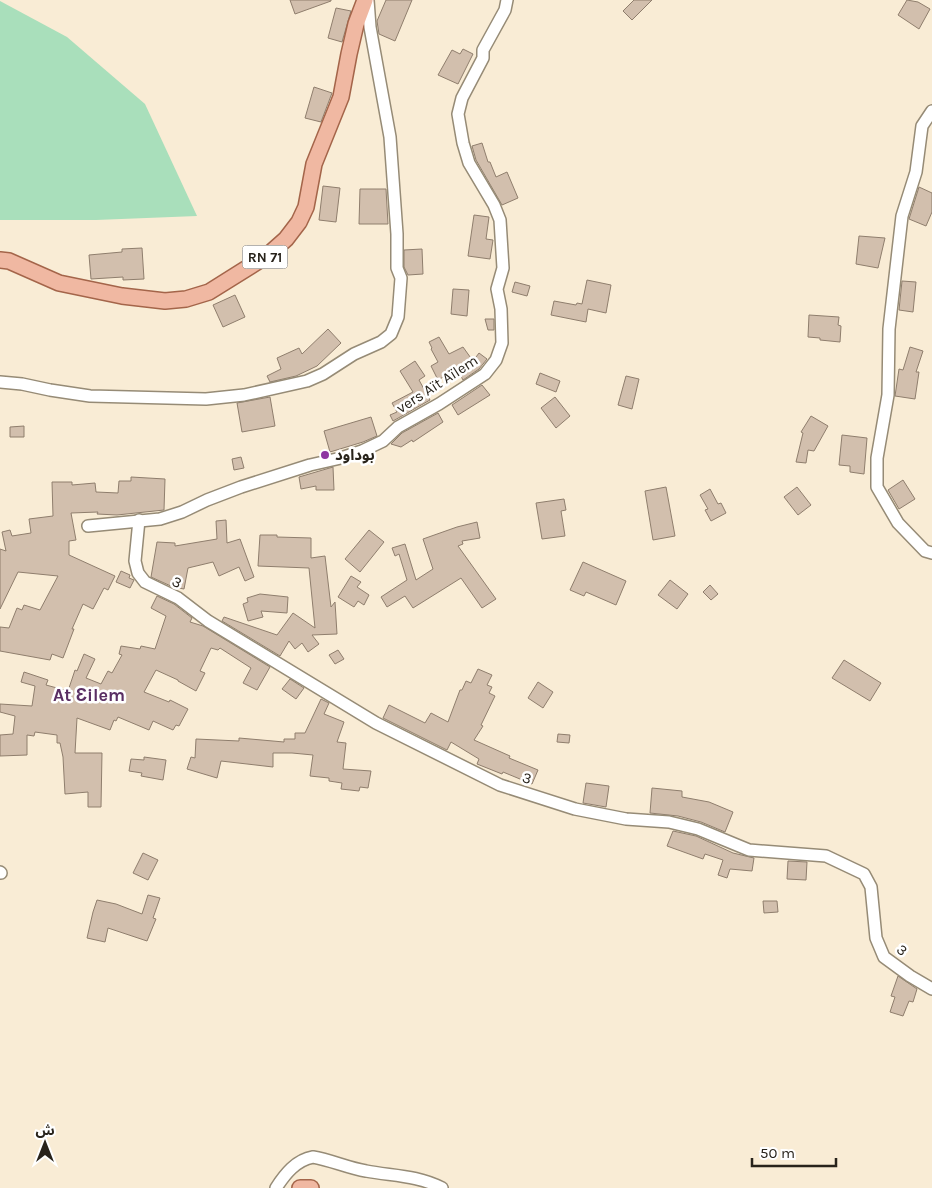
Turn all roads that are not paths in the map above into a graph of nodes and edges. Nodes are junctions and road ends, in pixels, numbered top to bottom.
1 (367, 0) edge
2 (507, 0) edge
3 (932, 111) edge
4 (0, 260) edge
5 (0, 382) edge
6 (139, 520) junction
7 (88, 526) dead end
8 (932, 553) edge
9 (932, 989) edge
10 (276, 1188) edge
11 (300, 1188) edge
12 (312, 1188) edge
13 (442, 1188) edge

1 - 4 main road, RN 71
1 - 5 street
2 - 6 street, vers Aït Aïlem
3 - 8 street
6 - 7 street, vers Aït Aïlem
6 - 9 street, 3
10 - 13 street
11 - 12 main road

